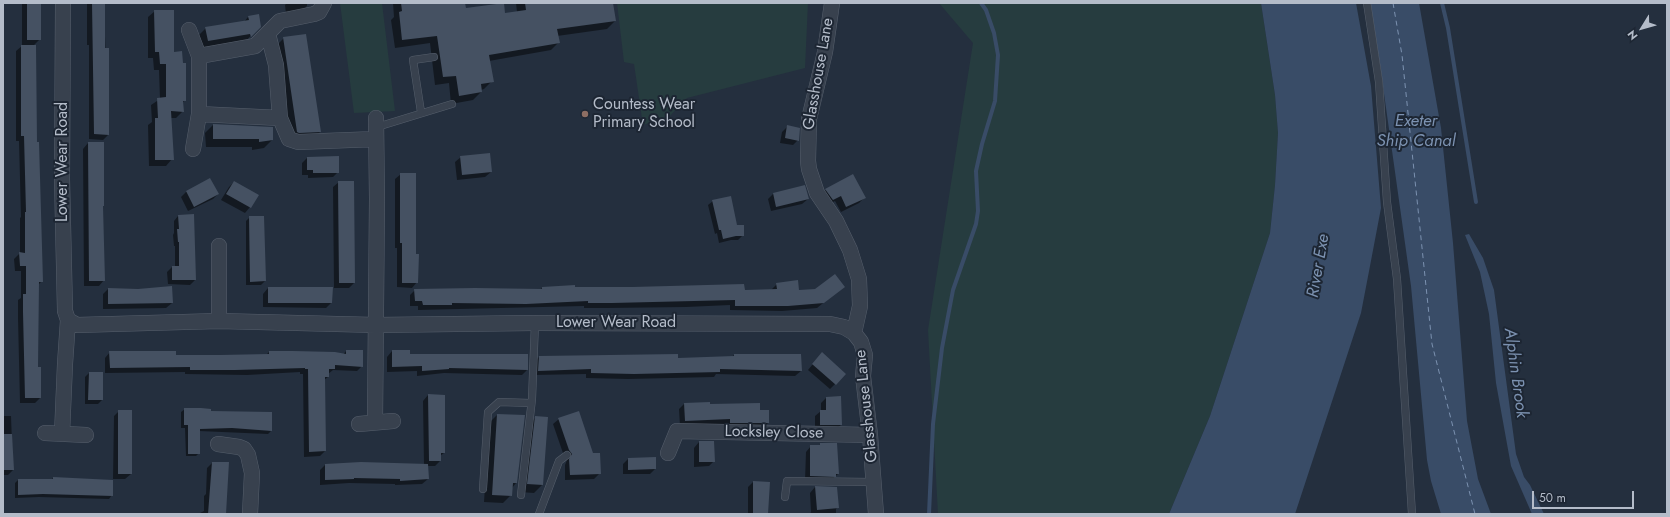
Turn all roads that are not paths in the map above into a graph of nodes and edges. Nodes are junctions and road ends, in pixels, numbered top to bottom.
1 (63, 3) edge
2 (324, 3) edge
3 (832, 3) edge
4 (1367, 3) edge
5 (189, 30) dead end
6 (268, 34) junction
7 (199, 56) junction
8 (434, 57) dead end
9 (452, 104) dead end
10 (421, 112) junction
11 (199, 114) junction
12 (280, 118) junction
13 (376, 128) junction
14 (193, 149) dead end
15 (219, 246) dead end
16 (68, 320) junction
17 (219, 321) junction
18 (535, 322) junction
19 (376, 325) junction
20 (854, 333) junction
21 (531, 403) junction
22 (375, 422) junction
23 (394, 422) dead end
24 (359, 424) dead end
25 (45, 433) dead end
26 (62, 434) junction
27 (86, 435) dead end
28 (870, 435) junction
29 (218, 444) dead end
30 (668, 452) dead end
31 (567, 455) dead end
32 (874, 482) junction
33 (483, 489) dead end
34 (521, 495) dead end
35 (785, 497) dead end
36 (250, 514) edge
37 (539, 514) edge
38 (876, 514) edge
39 (1412, 514) edge

1 - 16 street, Lower Wear Road
2 - 6 street
3 - 20 street, Glasshouse Lane
4 - 39 lane
5 - 7 street
6 - 7 street
6 - 12 street
7 - 11 street
8 - 10 lane
9 - 10 lane
10 - 13 lane
11 - 12 street
11 - 14 street
12 - 13 street
13 - 19 street
15 - 17 street
16 - 17 street, Lower Wear Road
16 - 26 street, Lower Wear Road
17 - 19 street, Lower Wear Road
18 - 19 street, Lower Wear Road
18 - 20 street, Lower Wear Road
18 - 21 lane
19 - 22 street
20 - 28 street, Glasshouse Lane
21 - 33 lane
21 - 34 lane
22 - 23 street
22 - 24 street
25 - 26 street
26 - 27 street
28 - 30 street, Locksley Close
28 - 32 street, Glasshouse Lane
29 - 36 street
31 - 37 lane
32 - 35 lane
32 - 38 street, Glasshouse Lane

